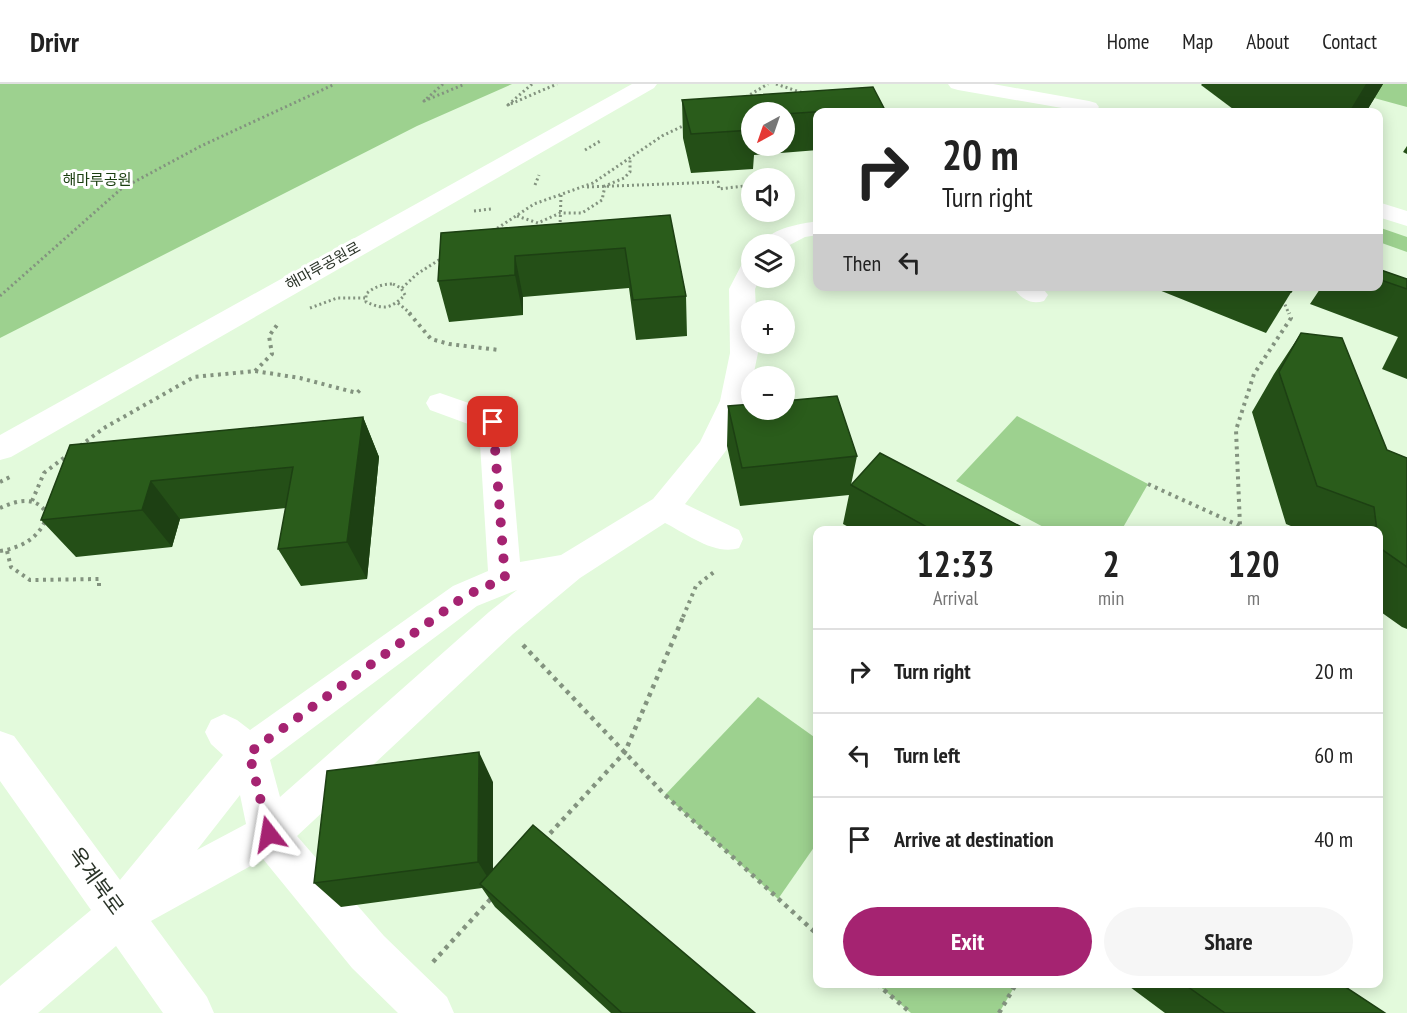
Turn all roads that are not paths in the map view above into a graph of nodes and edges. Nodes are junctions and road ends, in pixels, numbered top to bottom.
1 (616, 84) edge
2 (647, 84) edge
3 (958, 84) edge
4 (984, 84) edge
5 (1014, 84) edge
6 (1086, 108) edge
7 (1088, 108) edge
8 (1091, 108) edge
9 (1383, 211) edge
10 (1407, 219) edge
11 (813, 229) edge
12 (793, 234) edge
13 (742, 288) edge
14 (440, 403) dead end
15 (0, 423) edge
16 (0, 449) edge
17 (664, 508) junction
18 (727, 539) dead end
19 (568, 567) junction
20 (505, 578) junction
21 (236, 742) junction
22 (0, 749) edge
23 (269, 834) junction
24 (120, 914) junction
25 (420, 1001) edge
26 (3, 1013) edge
27 (191, 1013) edge

1 - 15 street, 해마루공원로
2 - 16 street, 해마루공원로
3 - 6 street
4 - 7 street
5 - 8 street
9 - 10 street
11 - 12 street
13 - 17 street
14 - 20 street
17 - 18 street
17 - 19 street
19 - 20 street
19 - 23 street
20 - 21 street
21 - 23 street
21 - 24 street
22 - 24 street, 옥계북로
23 - 24 street
23 - 25 street
24 - 26 street
24 - 27 street, 옥계북로

